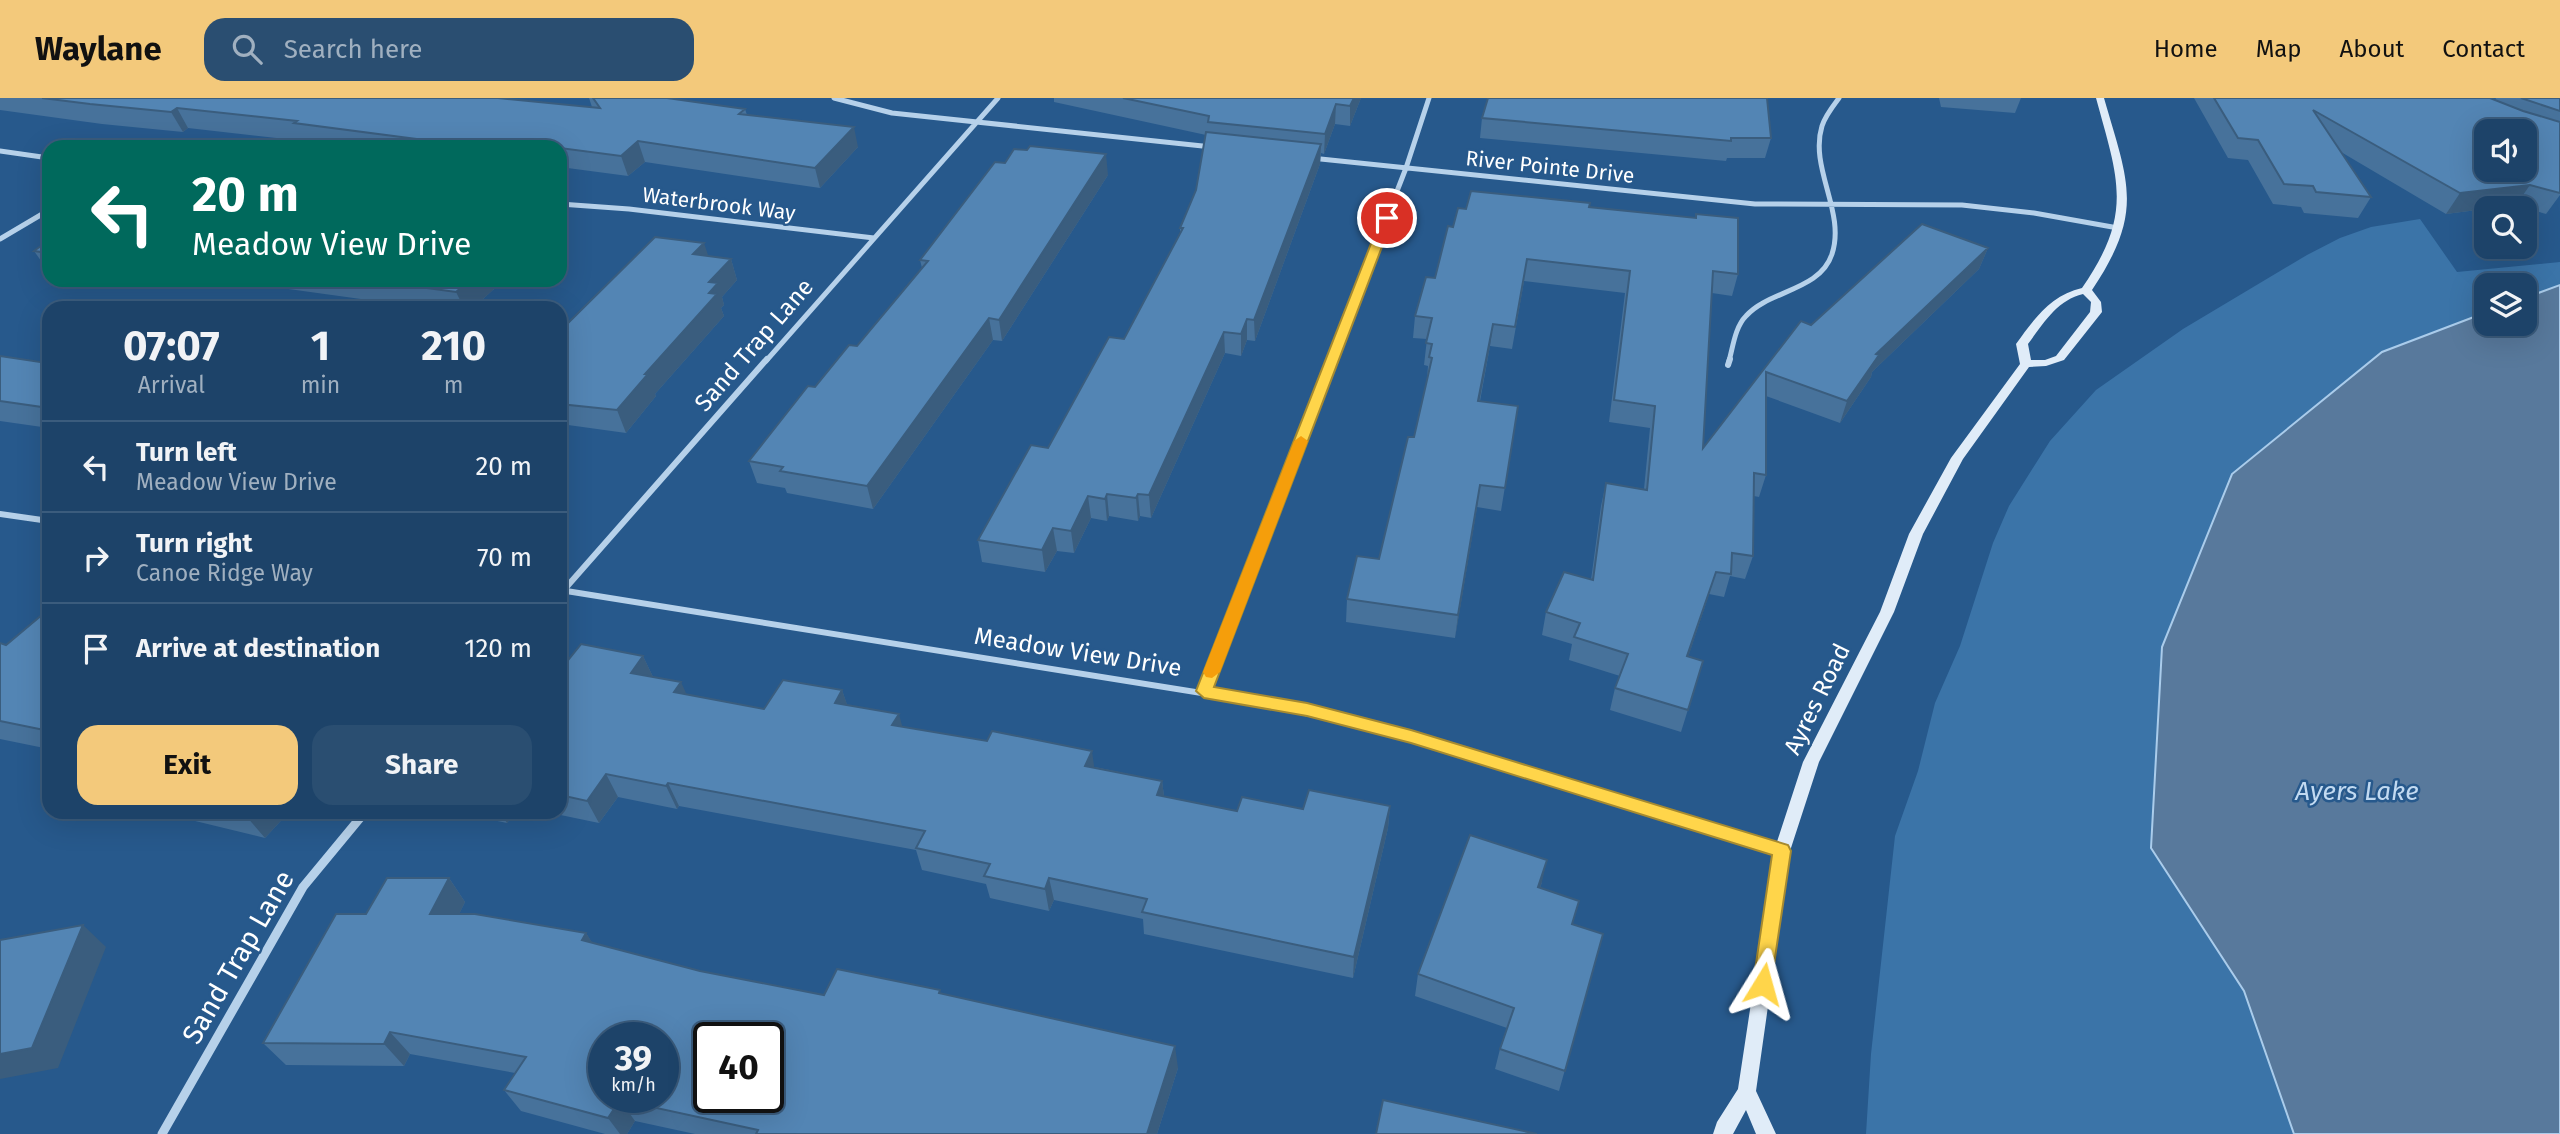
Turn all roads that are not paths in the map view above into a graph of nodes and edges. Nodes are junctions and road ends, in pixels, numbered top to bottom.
1 (834, 98) edge
2 (998, 98) edge
3 (1429, 98) edge
4 (1839, 98) edge
5 (2100, 98) edge
6 (978, 123) junction
7 (1213, 147) edge
8 (0, 151) edge
9 (42, 157) edge
10 (1310, 157) edge
11 (1406, 167) junction
12 (567, 205) edge
13 (1831, 205) junction
14 (42, 213) edge
15 (2118, 228) junction
16 (874, 237) junction
17 (0, 239) edge
18 (2086, 290) junction
19 (2026, 364) junction
20 (1728, 365) dead end
21 (0, 514) edge
22 (42, 520) edge
23 (567, 585) edge
24 (567, 593) edge
25 (1204, 691) junction
26 (359, 819) edge
27 (1782, 851) junction
28 (1747, 1091) junction
29 (162, 1134) edge
30 (1723, 1134) edge
31 (1766, 1134) edge

1 - 6 street
2 - 6 street
3 - 11 street
4 - 13 street
5 - 15 street
6 - 7 street
6 - 16 street, Sand Trap Lane
8 - 9 street
10 - 11 street, River Pointe Drive
11 - 13 street, River Pointe Drive
11 - 25 street
12 - 16 street, Waterbrook Way
13 - 15 street, River Pointe Drive
13 - 20 street
14 - 17 street
15 - 18 street
16 - 23 street, Sand Trap Lane
18 - 19 street, Ayres Road
18 - 19 street
19 - 27 street, Ayres Road
21 - 22 street
24 - 25 street, Meadow View Drive
25 - 27 street, Meadow View Drive
26 - 29 street, Sand Trap Lane
27 - 28 street, Ayres Road
28 - 30 street, Ayres Road
28 - 31 street

